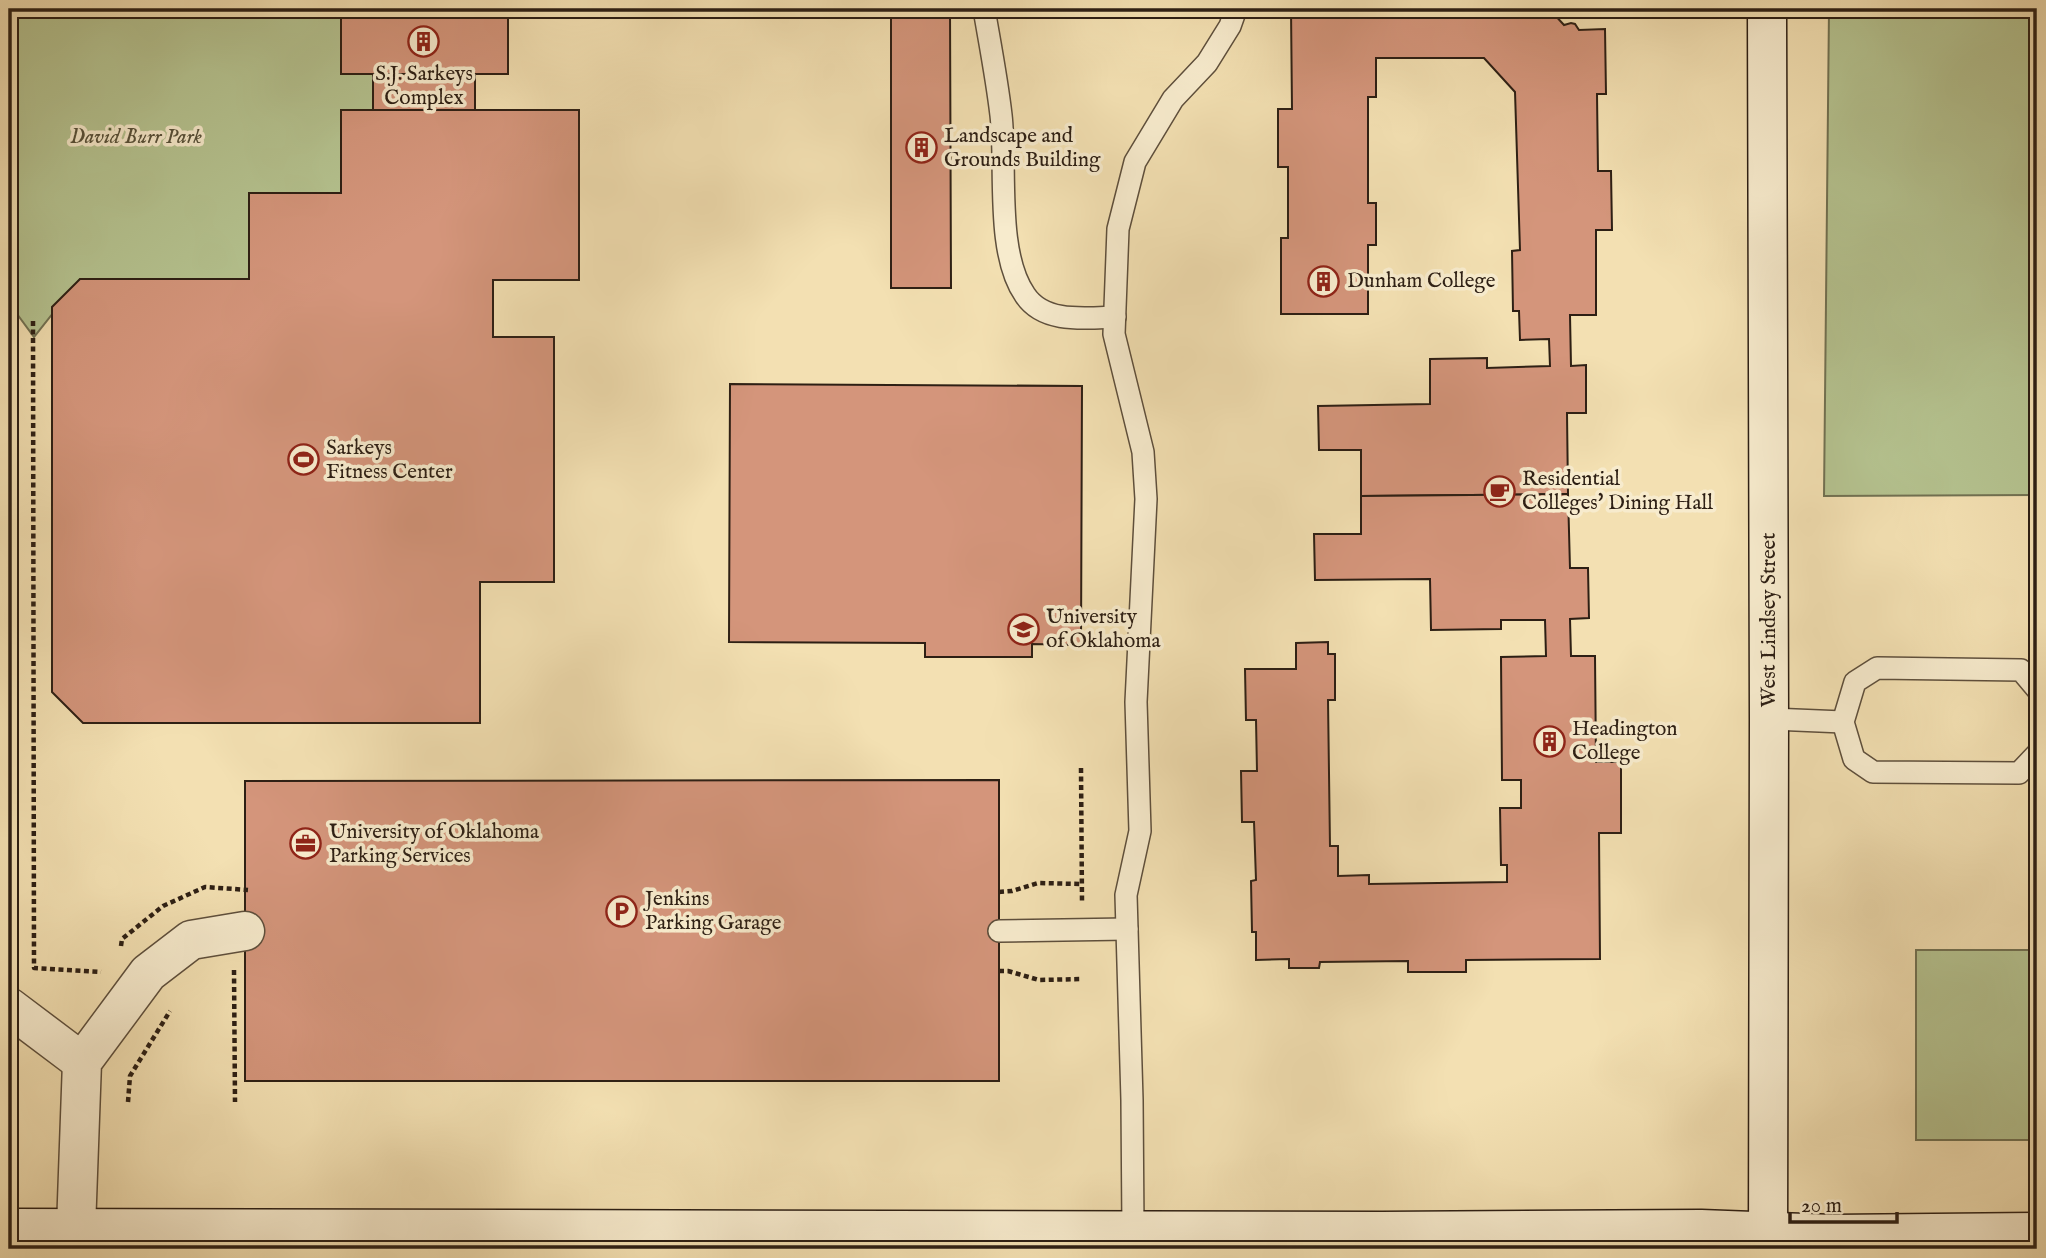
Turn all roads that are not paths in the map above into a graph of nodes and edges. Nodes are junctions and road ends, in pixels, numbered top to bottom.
1 (984, 9) edge
2 (1236, 9) edge
3 (1766, 9) edge
4 (1115, 317) junction
5 (2037, 689) edge
6 (1769, 719) junction
7 (1843, 722) junction
8 (2037, 754) edge
9 (1127, 929) junction
10 (245, 931) dead end
11 (999, 931) dead end
12 (9, 1007) edge
13 (82, 1062) junction
14 (9, 1228) edge
15 (76, 1228) junction
16 (1133, 1230) junction
17 (2037, 1232) edge
18 (1767, 1241) edge

1 - 4 lane
2 - 4 lane
3 - 6 street, West Lindsey Street
4 - 9 lane
5 - 7 lane
6 - 7 lane
6 - 18 street, West Lindsey Street
7 - 8 lane
9 - 11 lane
9 - 16 lane
10 - 13 street
12 - 13 street
13 - 15 street
14 - 15 street
15 - 16 street
16 - 18 street
17 - 18 street

